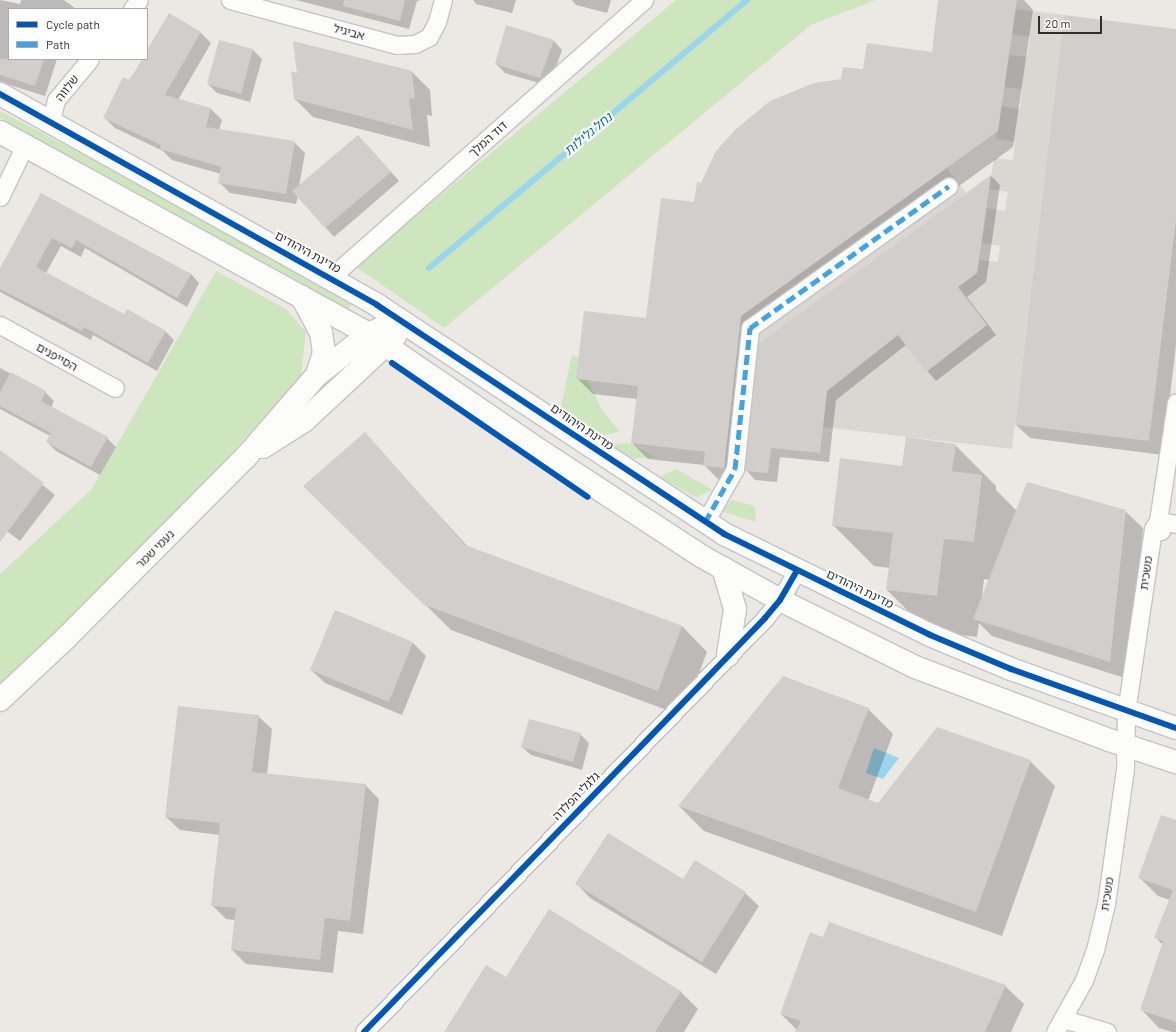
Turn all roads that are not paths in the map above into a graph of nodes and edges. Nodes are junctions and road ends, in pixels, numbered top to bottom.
1 (139, 0) edge
2 (230, 0) edge
3 (443, 0) edge
4 (644, 0) edge
5 (133, 8) edge
6 (89, 60) edge
7 (0, 94) edge
8 (50, 120) junction
9 (0, 132) edge
10 (25, 145) junction
11 (949, 186) dead end
12 (0, 197) edge
13 (331, 277) junction
14 (301, 296) junction
15 (403, 322) junction
16 (0, 325) edge
17 (377, 339) junction
18 (410, 362) junction
19 (357, 373) junction
20 (317, 375) junction
21 (115, 388) dead end
22 (1176, 402) edge
23 (245, 458) junction
24 (1158, 521) junction
25 (705, 522) junction
26 (1176, 524) edge
27 (723, 568) junction
28 (797, 570) junction
29 (780, 600) junction
30 (65, 639) junction
31 (728, 654) junction
32 (0, 700) edge
33 (0, 714) edge
34 (1131, 714) junction
35 (1176, 728) edge
36 (1127, 747) junction
37 (1176, 762) edge
38 (1060, 1026) edge
39 (364, 1032) edge
40 (1107, 1032) edge

1 - 5 street
2 - 3 street, אביגיל
4 - 13 street, דוד המלך
6 - 8 street, שלווה
7 - 8 street, מדינת היהודים
8 - 13 street, מדינת היהודים
9 - 10 street
10 - 12 street
10 - 14 street
11 - 25 street
13 - 15 street, מדינת היהודים
14 - 17 street
14 - 20 street
15 - 17 street, נעמי שמר
15 - 25 street, מדינת היהודים
16 - 21 street, הסייפנים
17 - 18 street
17 - 19 street, נעמי שמר
17 - 20 street, נעמי שמר
18 - 19 street
18 - 27 street
19 - 23 street, נעמי שמר
20 - 23 street, נעמי שמר
22 - 24 street, משכית
23 - 30 street, נעמי שמר
24 - 26 street
24 - 34 street, משכית
25 - 28 street, מדינת היהודים
27 - 29 street
27 - 31 street
28 - 29 street, גלגלי הפלדה
28 - 34 street, מדינת היהודים
29 - 31 street, גלגלי הפלדה
29 - 36 street
30 - 32 street, נעמי שמר
30 - 33 street, נעמי שמר
31 - 39 street, גלגלי הפלדה
34 - 35 street, מדינת היהודים
34 - 36 street, משכית
36 - 37 street
36 - 38 street, משכית
38 - 40 street

